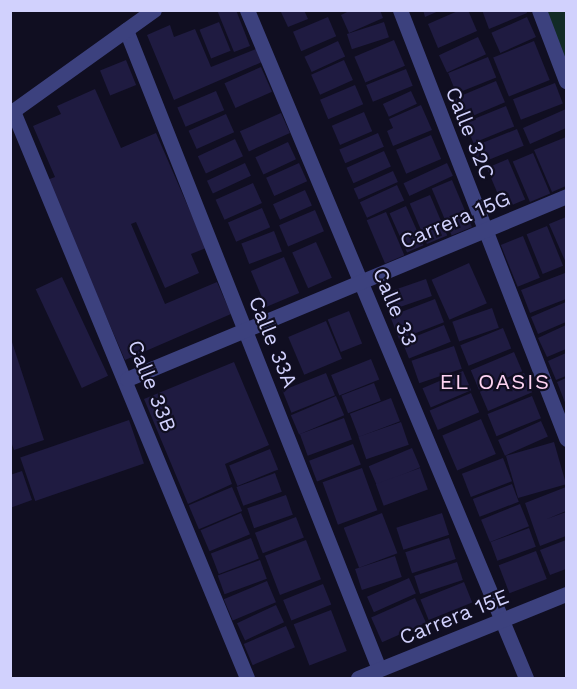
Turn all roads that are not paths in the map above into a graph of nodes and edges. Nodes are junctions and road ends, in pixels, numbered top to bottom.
1 (247, 10) edge
2 (399, 10) edge
3 (539, 10) edge
4 (151, 11) edge
5 (126, 30) junction
6 (567, 81) edge
7 (12, 112) edge
8 (567, 196) edge
9 (486, 230) junction
10 (362, 282) junction
11 (246, 331) junction
12 (127, 379) junction
13 (567, 439) edge
14 (567, 594) edge
15 (504, 619) junction
16 (380, 669) junction
17 (247, 678) edge
18 (358, 678) edge
19 (526, 678) edge

1 - 10 street, Calle 33
2 - 9 street, Calle 32C
3 - 6 street
4 - 5 street
5 - 7 street
5 - 11 street, Calle 33A
7 - 12 street, Calle 33B
8 - 9 street, Carrera 15G
9 - 10 street, Carrera 15G
9 - 13 street, Calle 32C
10 - 11 street, Carrera 15G
10 - 15 street, Calle 33
11 - 12 street, Carrera 15G
11 - 16 street, Calle 33A
12 - 17 street, Calle 33B
14 - 15 street, Carrera 15E
15 - 16 street, Carrera 15E
15 - 19 street, Calle 33
16 - 18 street, Carrera 15E

